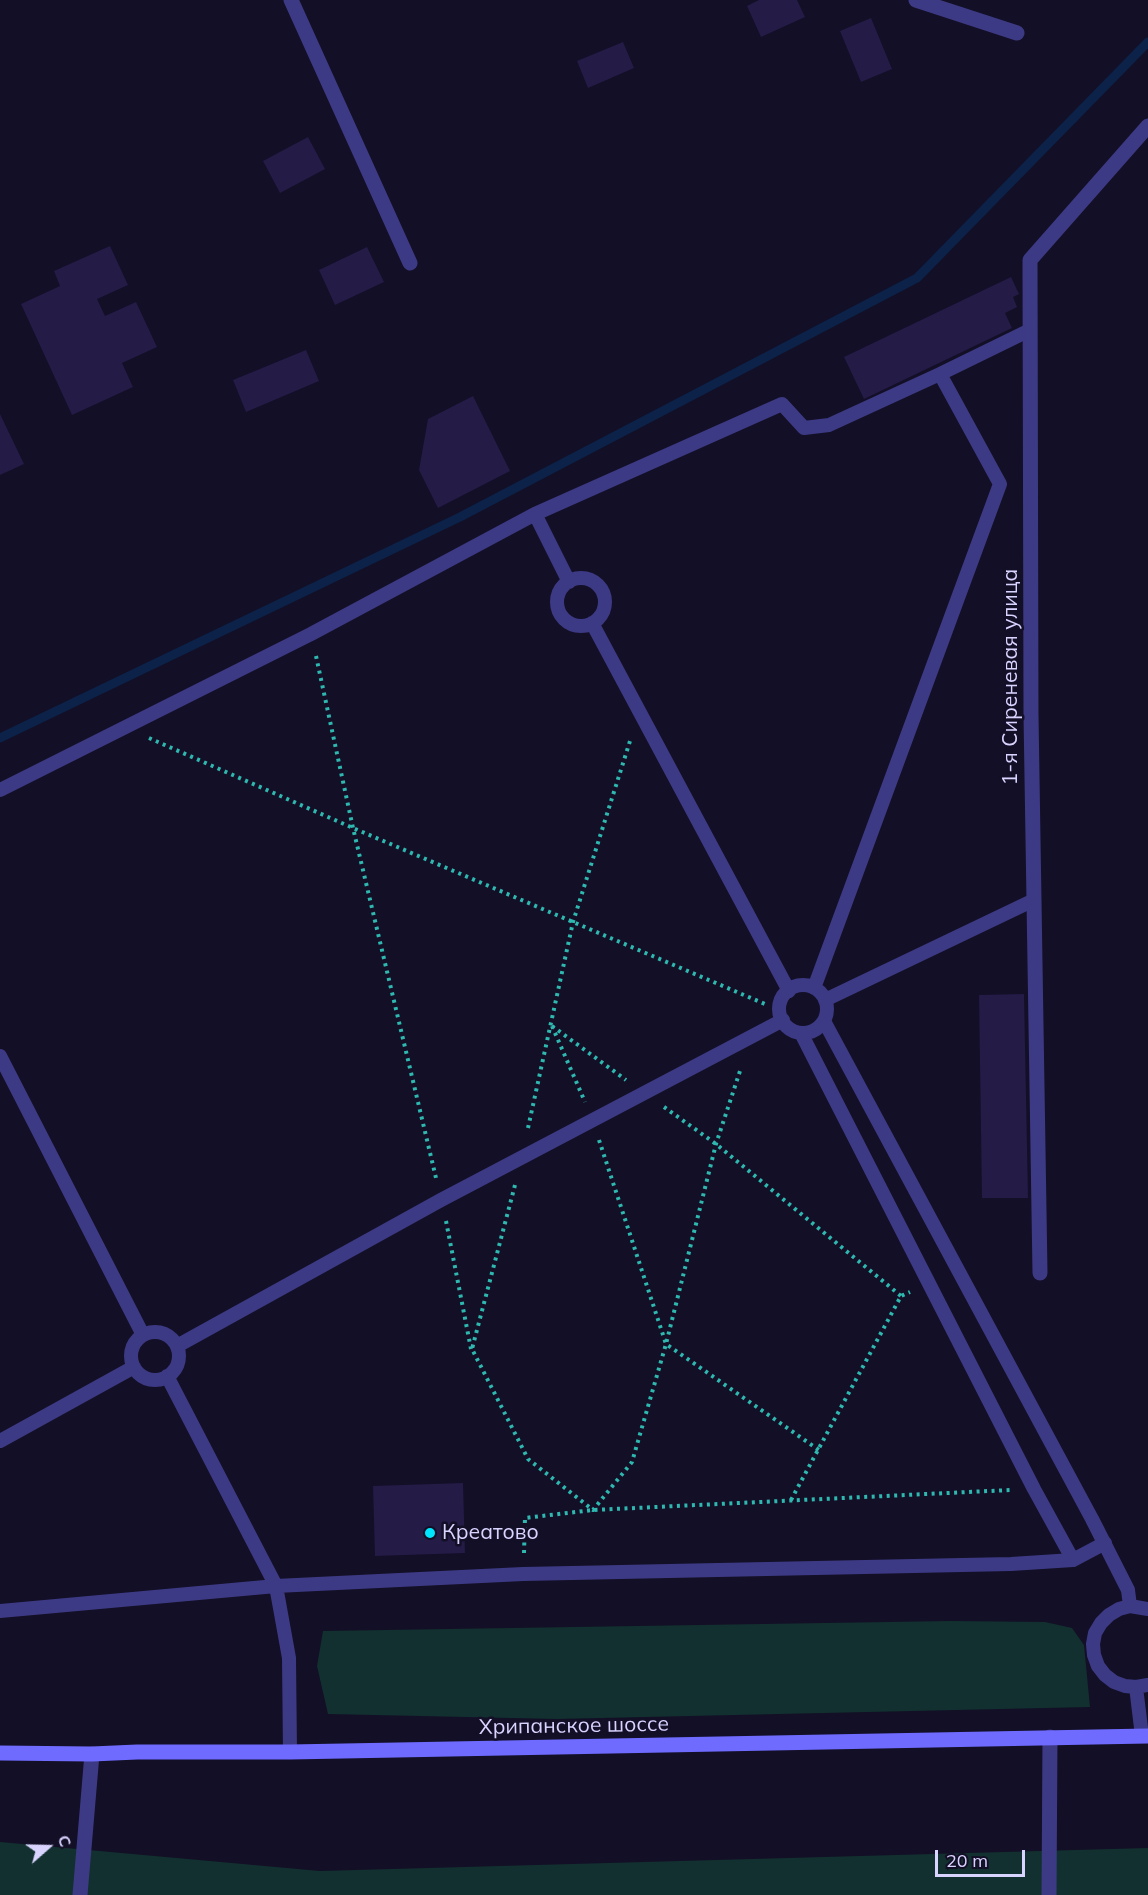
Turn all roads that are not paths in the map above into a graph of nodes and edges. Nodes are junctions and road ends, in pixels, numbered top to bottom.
1 (291, 0) edge
2 (916, 0) edge
3 (1017, 33) dead end
4 (1148, 126) edge
5 (410, 263) dead end
6 (1030, 330) junction
7 (940, 374) junction
8 (535, 514) junction
9 (569, 582) junction
10 (592, 623) junction
11 (0, 790) edge
12 (1034, 900) junction
13 (814, 988) junction
14 (789, 991) junction
15 (825, 1000) junction
16 (781, 1015) junction
17 (825, 1021) junction
18 (801, 1033) junction
19 (0, 1056) edge
20 (1040, 1273) dead end
21 (143, 1335) junction
22 (177, 1346) junction
23 (134, 1367) junction
24 (167, 1376) junction
25 (0, 1441) edge
26 (1105, 1543) junction
27 (1073, 1560) junction
28 (276, 1586) junction
29 (1130, 1606) junction
30 (1148, 1609) edge
31 (0, 1611) edge
32 (1142, 1686) edge
33 (1145, 1736) edge
34 (1050, 1737) junction
35 (290, 1752) junction
36 (0, 1753) edge
37 (92, 1754) junction
38 (80, 1895) edge
39 (1049, 1895) edge

1 - 5 street
2 - 3 street
4 - 6 street, 1-я Сиреневая улица
6 - 7 lane
6 - 12 street, 1-я Сиреневая улица
7 - 8 lane
7 - 13 lane
8 - 9 lane
8 - 11 lane
9 - 10 lane
9 - 10 lane
10 - 14 lane
12 - 15 lane
12 - 20 street, 1-я Сиреневая улица
13 - 14 lane
13 - 15 lane
14 - 16 lane
15 - 17 lane
16 - 18 lane
16 - 22 lane
17 - 18 lane
17 - 26 lane
18 - 27 lane
19 - 21 lane
21 - 22 lane
21 - 23 lane
22 - 24 lane
23 - 24 lane
23 - 25 lane
24 - 28 lane
26 - 27 lane
26 - 29 lane
27 - 28 lane
28 - 31 lane
28 - 35 lane
29 - 30 lane
29 - 32 lane
32 - 33 lane
33 - 34 main road, Хрипанское шоссе
34 - 35 main road, Хрипанское шоссе
34 - 39 street
35 - 37 main road, Хрипанское шоссе
36 - 37 main road, Хрипанское шоссе
37 - 38 street

